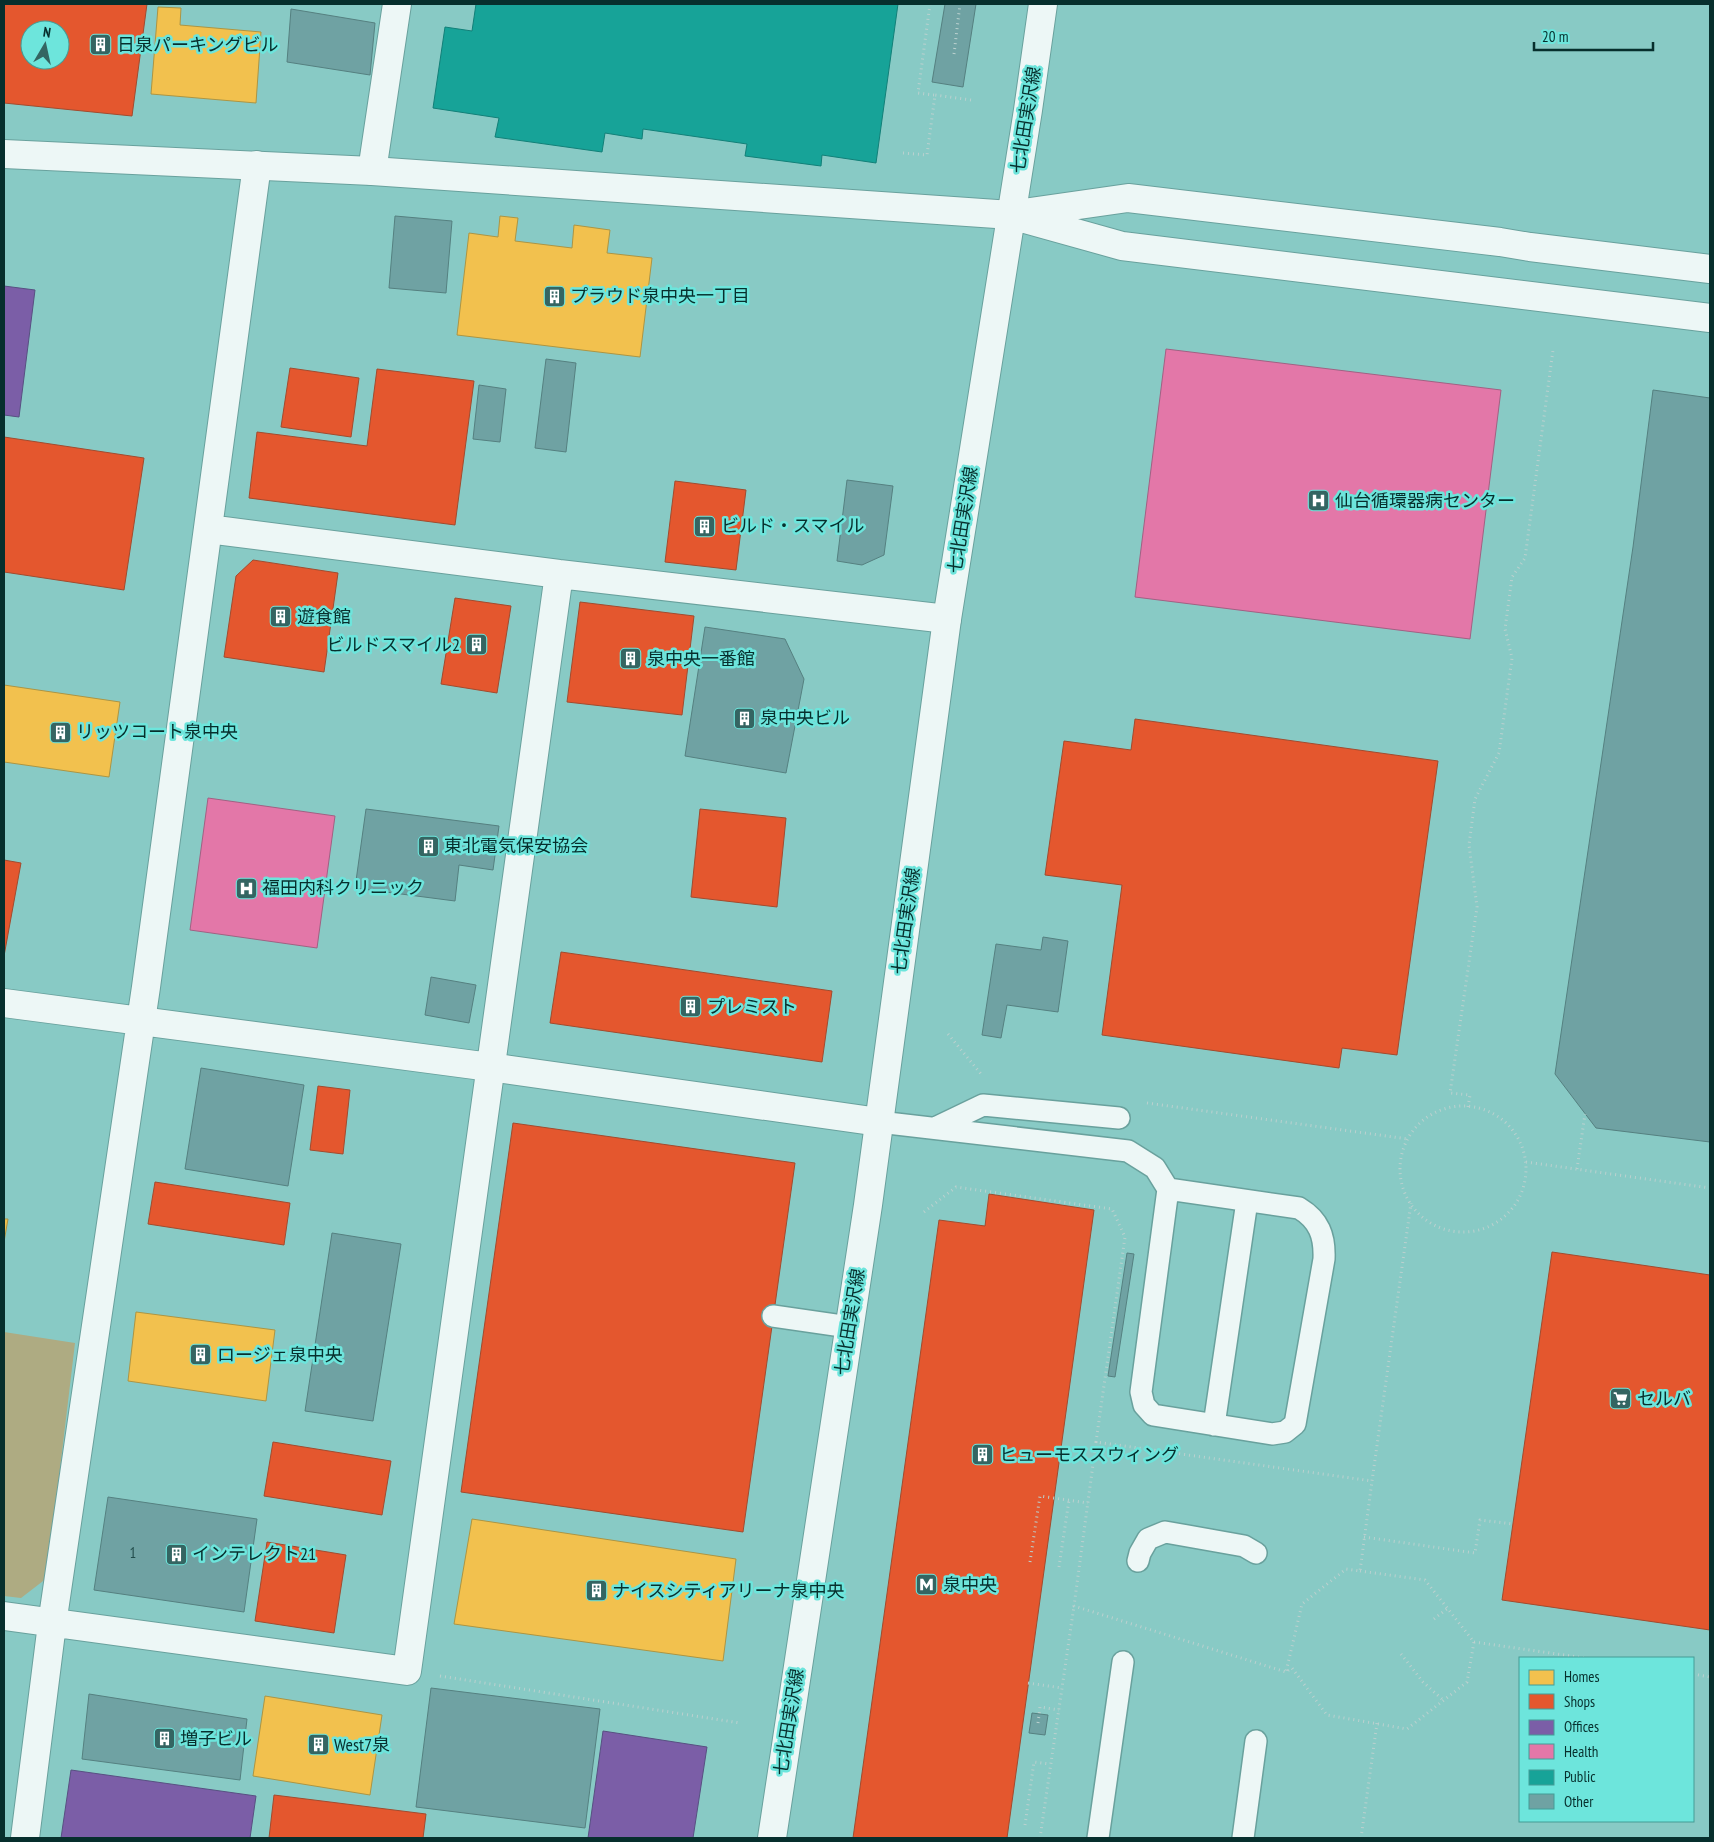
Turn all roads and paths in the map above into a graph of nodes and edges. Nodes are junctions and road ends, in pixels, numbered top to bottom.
1 (397, 4) edge
2 (930, 4) edge
3 (960, 4) edge
4 (1043, 4) edge
5 (954, 54) dead end
6 (935, 95) junction
7 (971, 100) dead end
8 (903, 153) dead end
9 (4, 154) edge
10 (257, 165) junction
11 (372, 171) junction
12 (1011, 214) junction
13 (1710, 269) edge
14 (1710, 318) edge
15 (1553, 350) dead end
16 (208, 529) junction
17 (560, 574) junction
18 (947, 619) junction
19 (4, 1003) edge
20 (141, 1022) junction
21 (948, 1034) dead end
22 (490, 1067) junction
23 (987, 1081) dead end
24 (1143, 1103) dead end
25 (1468, 1107) junction
26 (1585, 1114) dead end
27 (1119, 1118) dead end
28 (879, 1122) junction
29 (935, 1128) junction
30 (1408, 1139) junction
31 (1526, 1162) junction
32 (1577, 1169) junction
33 (1710, 1188) edge
34 (1168, 1190) junction
35 (1247, 1201) junction
36 (1411, 1203) junction
37 (924, 1212) dead end
38 (773, 1316) dead end
39 (849, 1326) junction
40 (1214, 1425) junction
41 (1096, 1442) junction
42 (1372, 1482) junction
43 (1069, 1500) junction
44 (1088, 1503) junction
45 (1513, 1524) dead end
46 (1364, 1537) junction
47 (1256, 1552) dead end
48 (1138, 1561) dead end
49 (1030, 1562) dead end
50 (1059, 1567) dead end
51 (1360, 1571) junction
52 (1074, 1606) junction
53 (1448, 1608) junction
54 (4, 1616) edge
55 (1434, 1619) dead end
56 (52, 1624) junction
57 (1474, 1642) junction
58 (1401, 1654) dead end
59 (1578, 1657) edge
60 (1124, 1662) dead end
61 (407, 1671) junction
62 (1286, 1672) junction
63 (1694, 1674) edge
64 (1710, 1677) edge
65 (1028, 1683) dead end
66 (1062, 1688) junction
67 (1444, 1700) junction
68 (1059, 1710) junction
69 (740, 1723) dead end
70 (1038, 1723) dead end
71 (1377, 1723) junction
72 (1256, 1741) dead end
73 (1050, 1764) junction
74 (1024, 1825) dead end
75 (25, 1838) edge
76 (772, 1838) edge
77 (1040, 1838) edge
78 (1098, 1838) edge
79 (1243, 1838) edge
80 (1361, 1838) edge

1 - 11 street
2 - 6 path
3 - 5 path
4 - 12 street, 七北田実沢線
6 - 7 path
6 - 8 path
9 - 10 street
10 - 11 street
10 - 16 street
11 - 12 street
12 - 13 street
12 - 14 street
12 - 18 street, 七北田実沢線
15 - 25 path
16 - 17 street
16 - 20 street
17 - 18 street
17 - 22 street
18 - 28 street, 七北田実沢線
19 - 20 street
20 - 22 street
20 - 56 street
21 - 23 path
22 - 28 street
22 - 61 street
24 - 30 path
25 - 30 path
25 - 31 path
26 - 32 path
27 - 29 lane
28 - 29 lane
28 - 39 street, 七北田実沢線
29 - 34 lane
30 - 36 path
31 - 32 path
31 - 36 path
32 - 33 path
34 - 35 lane
34 - 40 lane
35 - 40 lane
35 - 40 lane
36 - 42 path, bridge
37 - 41 path, bridge
38 - 39 lane
39 - 76 street, 七北田実沢線
41 - 42 path, bridge
41 - 44 path, bridge
42 - 46 path
43 - 44 path
43 - 49 path
43 - 50 path
44 - 52 path, bridge
45 - 46 path
46 - 51 path
47 - 48 lane
51 - 53 path
51 - 62 path
52 - 62 path, bridge
52 - 66 path
53 - 55 path
53 - 57 path
54 - 56 street
56 - 61 street
56 - 75 street
57 - 59 path
57 - 67 path
58 - 67 path
60 - 78 lane
61 - 69 path
62 - 71 path
63 - 64 path
65 - 66 path
66 - 68 path
67 - 71 path
68 - 70 path
68 - 73 path
71 - 80 path
72 - 79 lane
73 - 74 path
73 - 77 path

